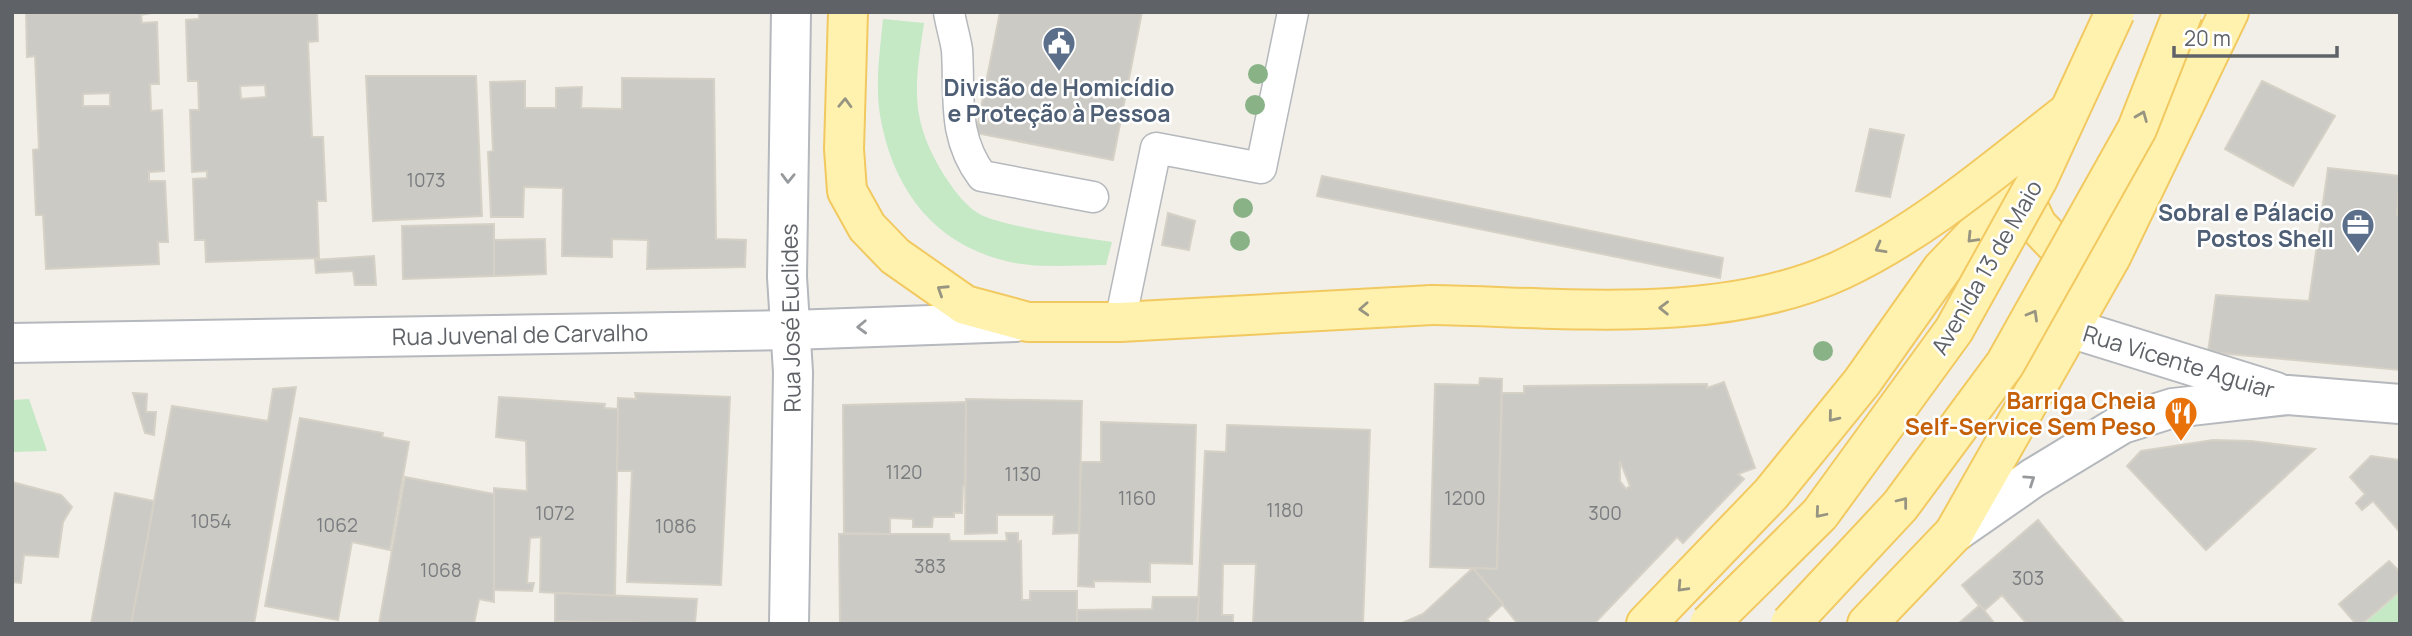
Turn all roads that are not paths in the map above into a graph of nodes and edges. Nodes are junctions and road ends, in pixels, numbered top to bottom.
1 (791, 12) edge
2 (848, 12) edge
3 (949, 12) edge
4 (1293, 12) edge
5 (2105, 12) edge
6 (2115, 12) edge
7 (2183, 12) edge
8 (2229, 12) edge
9 (2074, 107) junction
10 (2017, 183) junction
11 (1093, 197) dead end
12 (2112, 255) junction
13 (1028, 322) junction
14 (1120, 322) junction
15 (2070, 328) junction
16 (791, 330) junction
17 (12, 344) edge
18 (2288, 396) junction
19 (2400, 404) edge
20 (1954, 533) junction
21 (789, 624) edge
22 (1646, 624) edge
23 (1709, 624) edge
24 (1790, 624) edge
25 (1867, 624) edge

1 -> 16 street, Rua José Euclides
13 -> 2 main road
3 - 11 lane
4 - 14 lane
5 - 10 main road
6 - 9 main road, Avenida 13 de Maio, bridge
24 -> 7 main road, bridge
8 - 12 main road
9 -> 14 main road, bridge
9 -> 23 main road, Avenida 13 de Maio, bridge
10 - 12 main road
10 -> 22 main road
12 - 15 main road
13 - 14 main road
13 -> 16 street, Rua Juvenal de Carvalho
15 - 18 street, Rua Vicente Aguiar
15 - 20 main road
16 - 17 street, Rua Juvenal de Carvalho
16 - 21 street, Rua José Euclides
18 - 19 street, Rua Vicente Aguiar
20 -> 18 street, Rua Vicente Aguiar
20 - 25 main road

